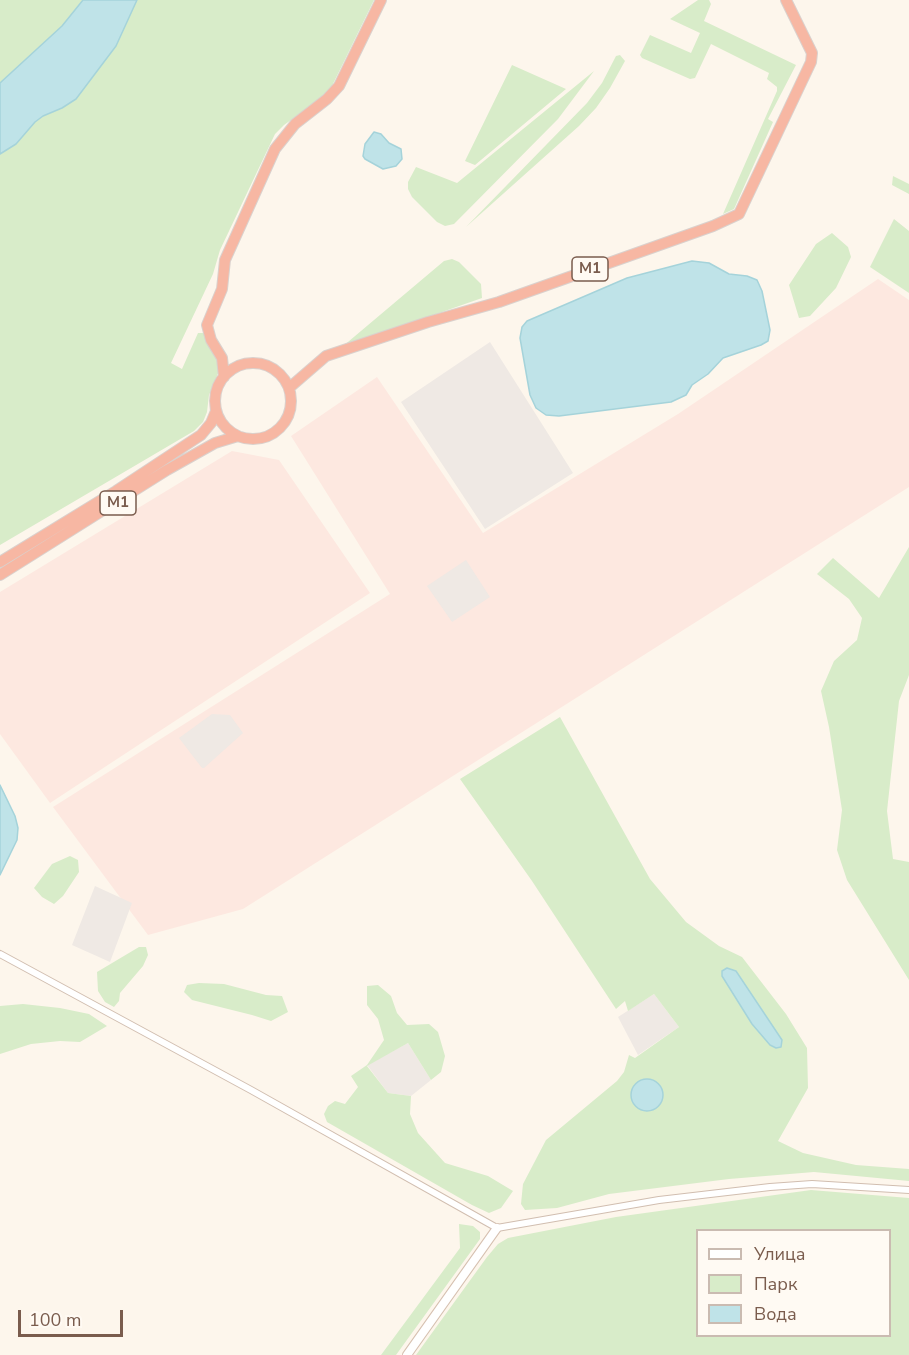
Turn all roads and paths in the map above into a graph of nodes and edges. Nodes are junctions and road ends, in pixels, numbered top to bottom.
1 (381, 0) edge
2 (786, 0) edge
3 (224, 377) junction
4 (290, 388) junction
5 (216, 411) junction
6 (238, 436) junction
7 (0, 562) edge
8 (0, 575) edge
9 (0, 954) edge
10 (909, 1190) edge
11 (497, 1228) junction
12 (407, 1355) edge

1 - 3 highway
2 - 4 highway, М1
3 - 4 highway
3 - 5 highway, М1
4 - 6 highway, М1
5 - 6 highway
5 - 7 highway, М1
6 - 8 highway, М1
9 - 11 street
10 - 11 street
11 - 12 street

